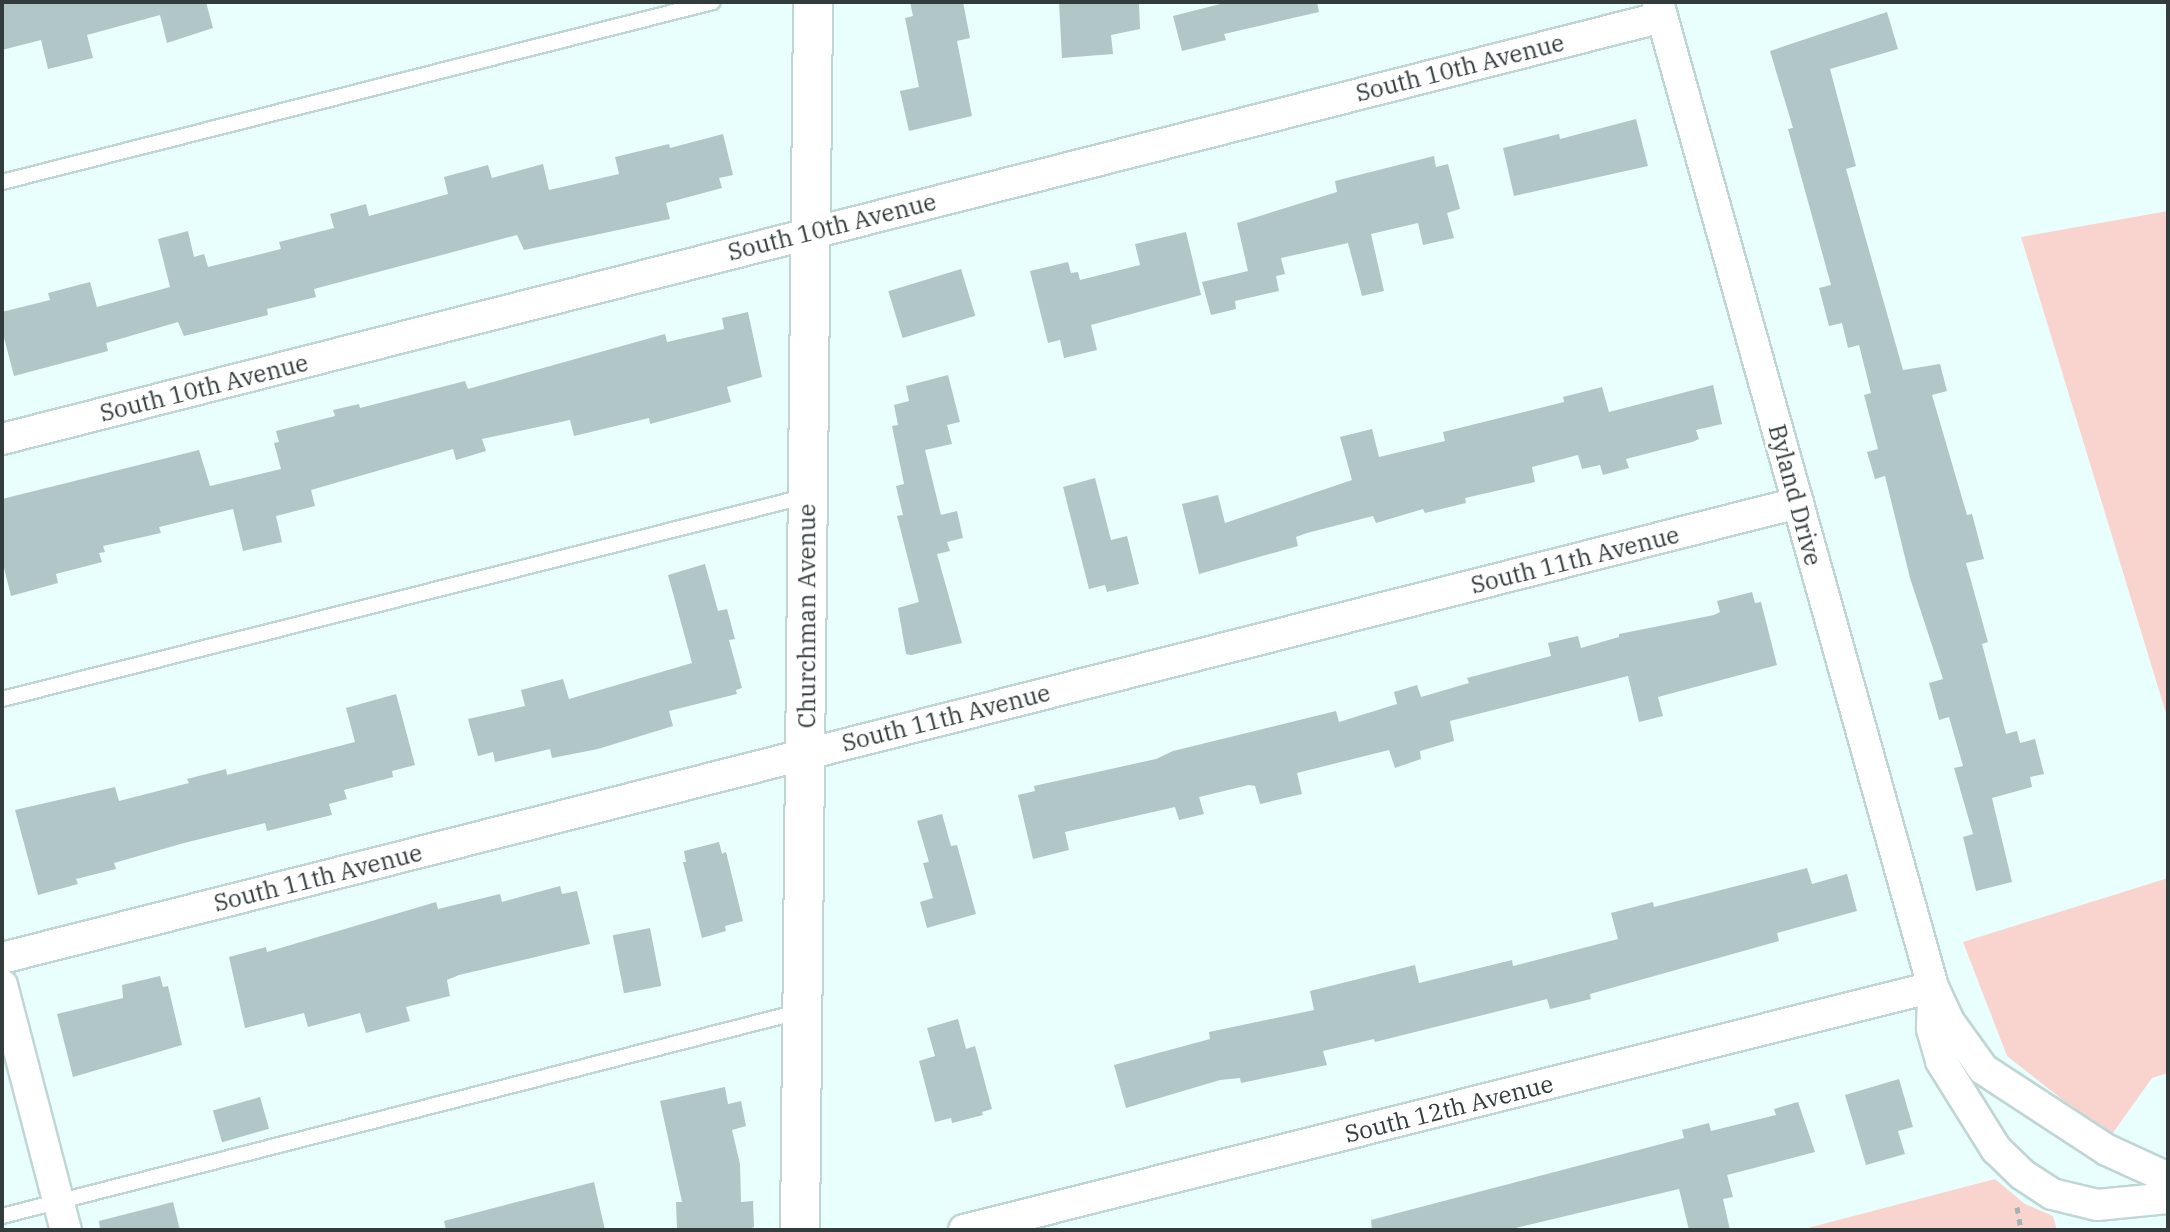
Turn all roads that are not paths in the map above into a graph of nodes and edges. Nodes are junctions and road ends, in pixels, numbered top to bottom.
1 (713, 2) edge
2 (813, 2) edge
3 (1660, 10) edge
4 (2, 182) edge
5 (809, 233) junction
6 (2, 439) edge
7 (808, 496) junction
8 (1798, 503) junction
9 (2, 699) edge
10 (806, 753) junction
11 (2, 958) edge
12 (2, 985) edge
13 (1933, 987) junction
14 (803, 1011) junction
15 (2168, 1178) edge
16 (2168, 1198) edge
17 (2, 1216) edge
18 (63, 1216) edge
19 (800, 1230) edge
20 (964, 1230) edge

1 - 4 lane
2 - 5 street, Churchman Avenue
3 - 5 street, South 10th Avenue
3 - 8 street, Byland Drive
5 - 6 street, South 10th Avenue
5 - 7 street, Churchman Avenue
7 - 9 lane
7 - 10 street, Churchman Avenue
8 - 10 street, South 11th Avenue
8 - 13 street, Byland Drive
10 - 11 street, South 11th Avenue
10 - 14 street, Churchman Avenue
12 - 18 street
13 - 15 street
13 - 16 street
13 - 20 street, South 12th Avenue
14 - 18 lane
14 - 19 street, Churchman Avenue
17 - 18 lane

